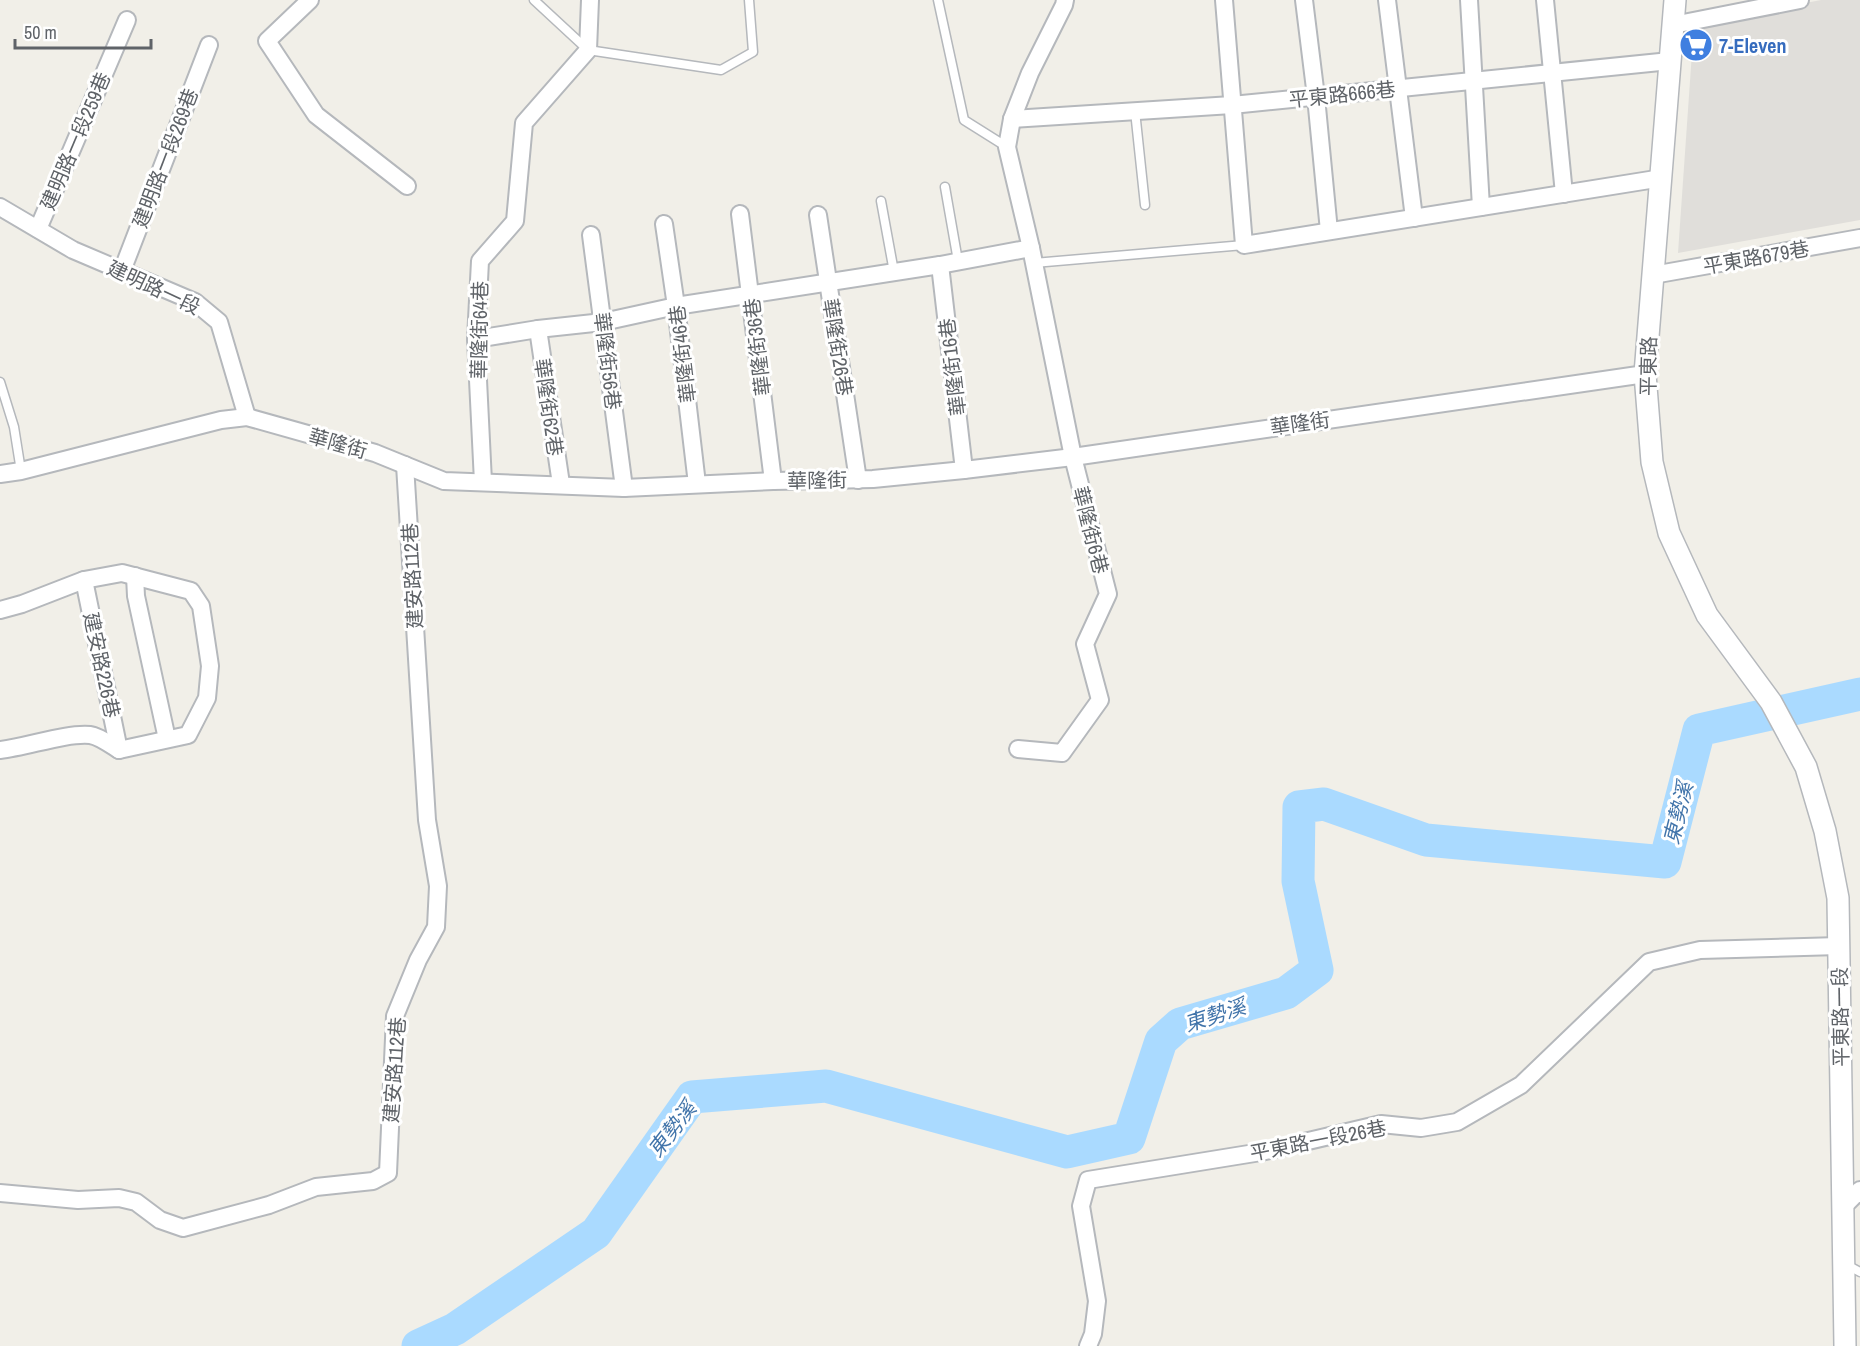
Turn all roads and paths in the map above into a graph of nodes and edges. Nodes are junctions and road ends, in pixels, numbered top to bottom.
1 (310, 0) edge
2 (534, 0) edge
3 (590, 0) edge
4 (748, 0) edge
5 (938, 0) edge
6 (1065, 0) edge
7 (1224, 0) edge
8 (1304, 0) edge
9 (1387, 0) edge
10 (1469, 0) edge
11 (1545, 0) edge
12 (1675, 0) edge
13 (1800, 0) edge
14 (127, 20) dead end
15 (1673, 25) junction
16 (209, 45) dead end
17 (588, 50) junction
18 (1670, 61) junction
19 (1552, 73) junction
20 (1473, 81) junction
21 (1398, 88) junction
22 (1317, 97) junction
23 (1232, 105) junction
24 (1135, 111) junction
25 (1012, 119) junction
26 (1007, 147) junction
27 (1662, 178) junction
28 (407, 186) dead end
29 (945, 187) dead end
30 (1564, 194) junction
31 (881, 201) dead end
32 (1145, 205) dead end
33 (0, 207) edge
34 (1480, 207) junction
35 (740, 214) dead end
36 (818, 215) dead end
37 (1414, 218) junction
38 (664, 224) dead end
39 (38, 229) junction
40 (1329, 231) junction
41 (591, 235) dead end
42 (1860, 238) edge
43 (1244, 245) junction
44 (1033, 255) junction
45 (958, 261) junction
46 (940, 265) junction
47 (122, 271) junction
48 (894, 272) junction
49 (1653, 275) junction
50 (828, 281) junction
51 (751, 294) junction
52 (676, 306) junction
53 (603, 322) junction
54 (538, 329) junction
55 (476, 339) junction
56 (1645, 374) junction
57 (0, 382) edge
58 (248, 417) junction
59 (1073, 457) junction
60 (405, 465) junction
61 (964, 470) junction
62 (21, 471) junction
63 (0, 474) edge
64 (858, 480) junction
65 (773, 481) junction
66 (483, 482) junction
67 (561, 484) junction
68 (697, 484) junction
69 (624, 488) junction
70 (135, 576) junction
71 (84, 580) junction
72 (0, 610) edge
73 (1771, 702) joint
74 (167, 739) junction
75 (1018, 749) dead end
76 (0, 750) edge
77 (119, 750) junction
78 (1839, 945) junction
79 (1860, 1190) edge
80 (0, 1193) edge
81 (1844, 1206) junction
82 (1852, 1268) edge
83 (1088, 1346) edge
84 (1845, 1346) edge

1 - 28 street
2 - 17 lane
3 - 17 street
4 - 17 lane
5 - 26 lane
6 - 25 street
7 - 23 street
8 - 22 street
9 - 21 street
10 - 20 street
11 - 19 street
12 - 15 street, 平東路
13 - 15 street
14 - 39 street, 建明路一段259巷
15 - 18 street, 平東路
16 - 47 street, 建明路一段269巷
17 - 55 street, 華隆街64巷
18 - 19 street, 平東路666巷
18 - 27 street, 平東路
19 - 20 street, 平東路666巷
19 - 30 street
20 - 21 street, 平東路666巷
20 - 34 street
21 - 22 street, 平東路666巷
21 - 37 street
22 - 23 street, 平東路666巷
22 - 40 street
23 - 24 street, 平東路666巷
23 - 43 street
24 - 25 street, 平東路666巷
24 - 32 lane
25 - 26 street
26 - 44 street, 華隆街6巷
27 - 30 street
27 - 49 street, 平東路
29 - 45 lane
30 - 34 street
31 - 48 lane
33 - 39 street, 建明路一段
34 - 37 street
35 - 51 street, 華隆街36巷
36 - 50 street, 華隆街26巷
37 - 40 street
38 - 52 street, 華隆街46巷
39 - 47 street, 建明路一段
40 - 43 street
41 - 53 street, 華隆街56巷
42 - 49 street, 平東路679巷
43 - 44 lane
44 - 45 street
44 - 59 street, 華隆街6巷
45 - 46 street
46 - 48 street
46 - 61 street, 華隆街16巷
47 - 58 street, 建明路一段
48 - 50 street
49 - 56 street, 平東路
50 - 51 street
50 - 64 street, 華隆街26巷
51 - 52 street
51 - 65 street, 華隆街36巷
52 - 53 street
52 - 68 street, 華隆街46巷
53 - 54 street
53 - 69 street, 華隆街56巷
54 - 55 street
54 - 67 street, 華隆街62巷
55 - 66 street, 華隆街64巷
56 - 59 street, 華隆街
56 - 73 street, 平東路
57 - 62 lane
58 - 60 street, 華隆街
58 - 62 street, 華隆街
59 - 61 street, 華隆街
59 - 75 street, 華隆街6巷
60 - 66 street, 華隆街
60 - 80 street, 建安路112巷
61 - 64 street, 華隆街
62 - 63 street, 華隆街
64 - 65 street, 華隆街
65 - 68 street, 華隆街
66 - 67 street, 華隆街
67 - 69 street, 華隆街
68 - 69 street, 華隆街
70 - 71 street
70 - 74 street
70 - 74 street
71 - 72 street
71 - 77 street, 建安路226巷
73 - 78 street, 平東路一段
74 - 77 street
76 - 77 street, 建安路226巷
78 - 81 street, 平東路一段
78 - 83 street, 平東路一段26巷
79 - 81 street
81 - 82 street, 平東路一段
82 - 84 street, 平東路一段

